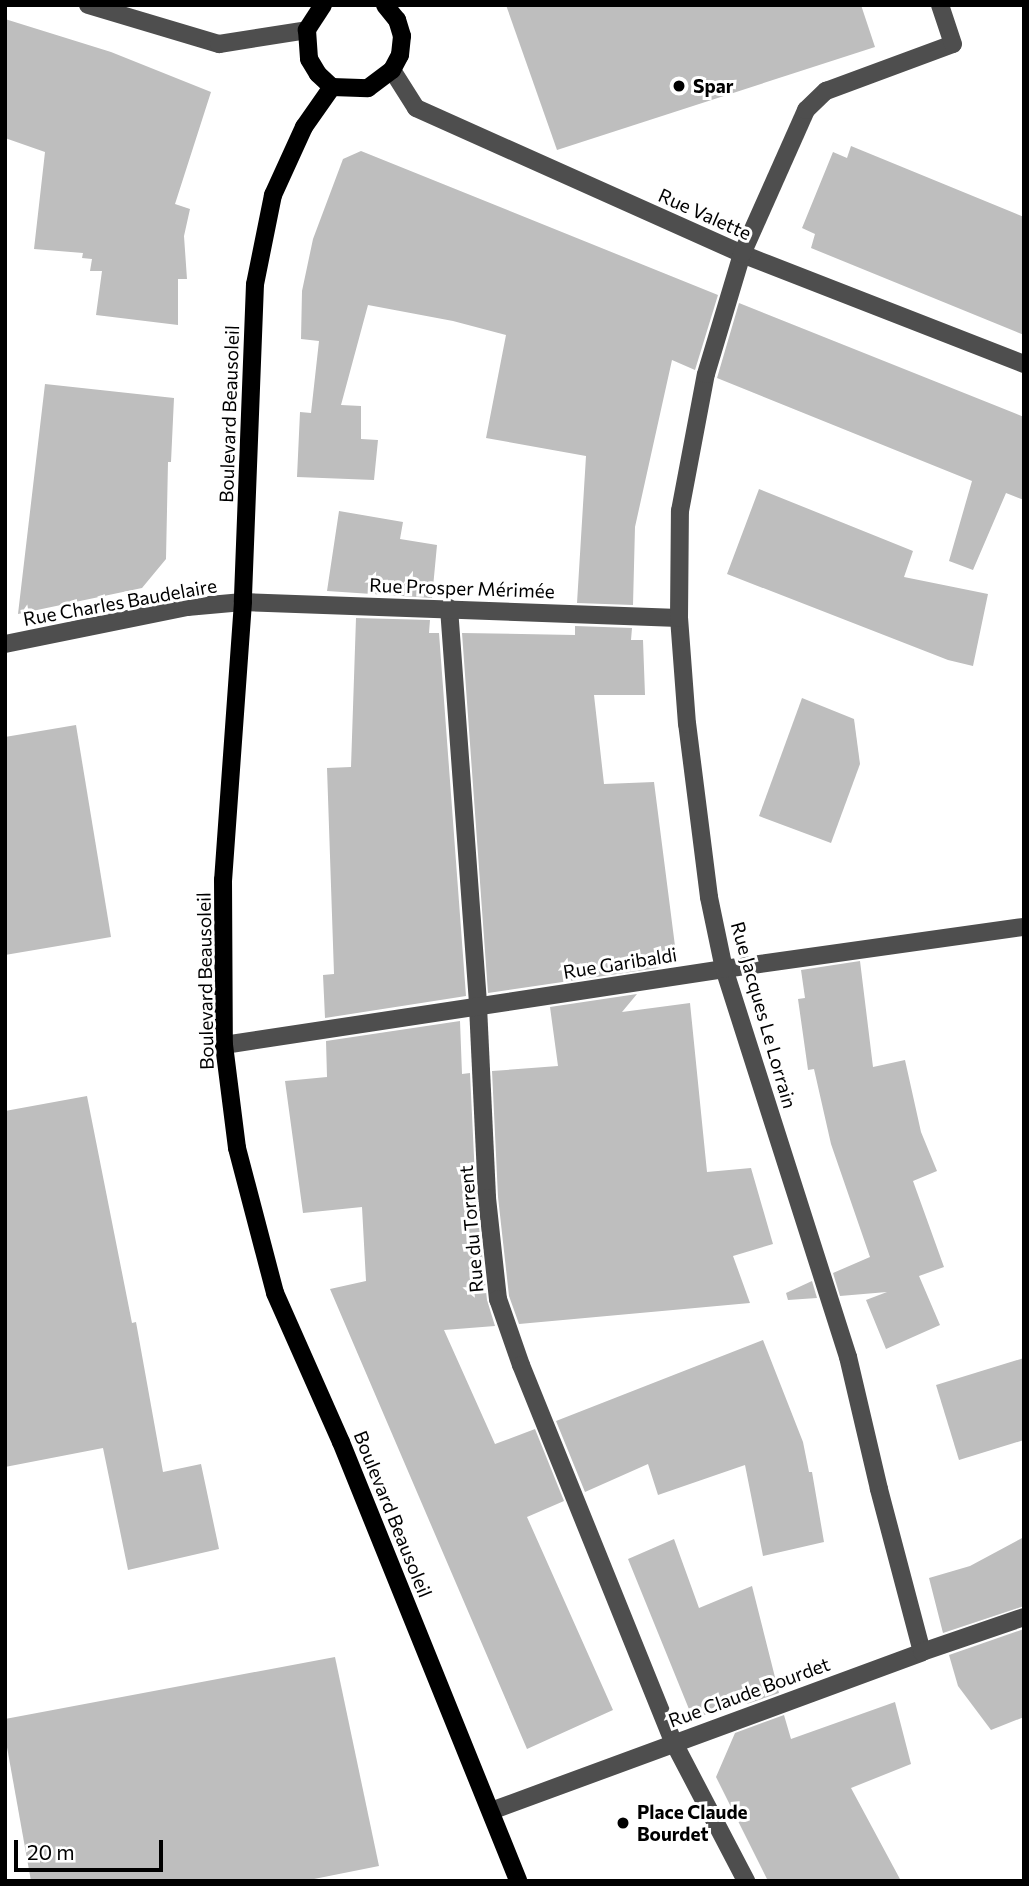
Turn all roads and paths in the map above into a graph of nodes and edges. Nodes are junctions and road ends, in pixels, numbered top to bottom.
1 (88, 5) edge
2 (323, 5) edge
3 (385, 5) edge
4 (940, 5) edge
5 (307, 30) junction
6 (393, 70) junction
7 (332, 88) junction
8 (742, 254) junction
9 (1024, 364) edge
10 (243, 602) junction
11 (449, 608) junction
12 (679, 618) junction
13 (5, 644) edge
14 (1024, 927) edge
15 (724, 969) junction
16 (478, 1006) junction
17 (224, 1045) junction
18 (1024, 1617) edge
19 (922, 1652) junction
20 (674, 1742) junction
21 (491, 1811) junction
22 (518, 1881) edge
23 (746, 1881) edge

1 - 5 street
2 - 5 main road
3 - 6 main road
4 - 8 street, Rue Jacques Le Lorrain
5 - 7 main road
6 - 7 main road
6 - 8 street, Rue Valette
7 - 10 main road, Boulevard Beausoleil
8 - 9 street, Rue Valette
8 - 12 street, Rue Jacques Le Lorrain
10 - 11 street, Rue Prosper Mérimée
10 - 13 street, Rue Charles Baudelaire
10 - 17 main road, Boulevard Beausoleil
11 - 12 street, Rue Prosper Mérimée
11 - 16 street, Rue du Torrent
12 - 15 street, Rue Jacques Le Lorrain
14 - 15 street, Rue Garibaldi
15 - 16 street, Rue Garibaldi
15 - 19 street, Rue Jacques Le Lorrain
16 - 17 street, Rue Garibaldi
16 - 20 street, Rue du Torrent
17 - 21 main road, Boulevard Beausoleil
18 - 19 street, Rue Claude Bourdet
19 - 20 street, Rue Claude Bourdet
20 - 21 street, Rue Claude Bourdet
20 - 23 street, Rue du Torrent
21 - 22 main road, Boulevard Beausoleil

